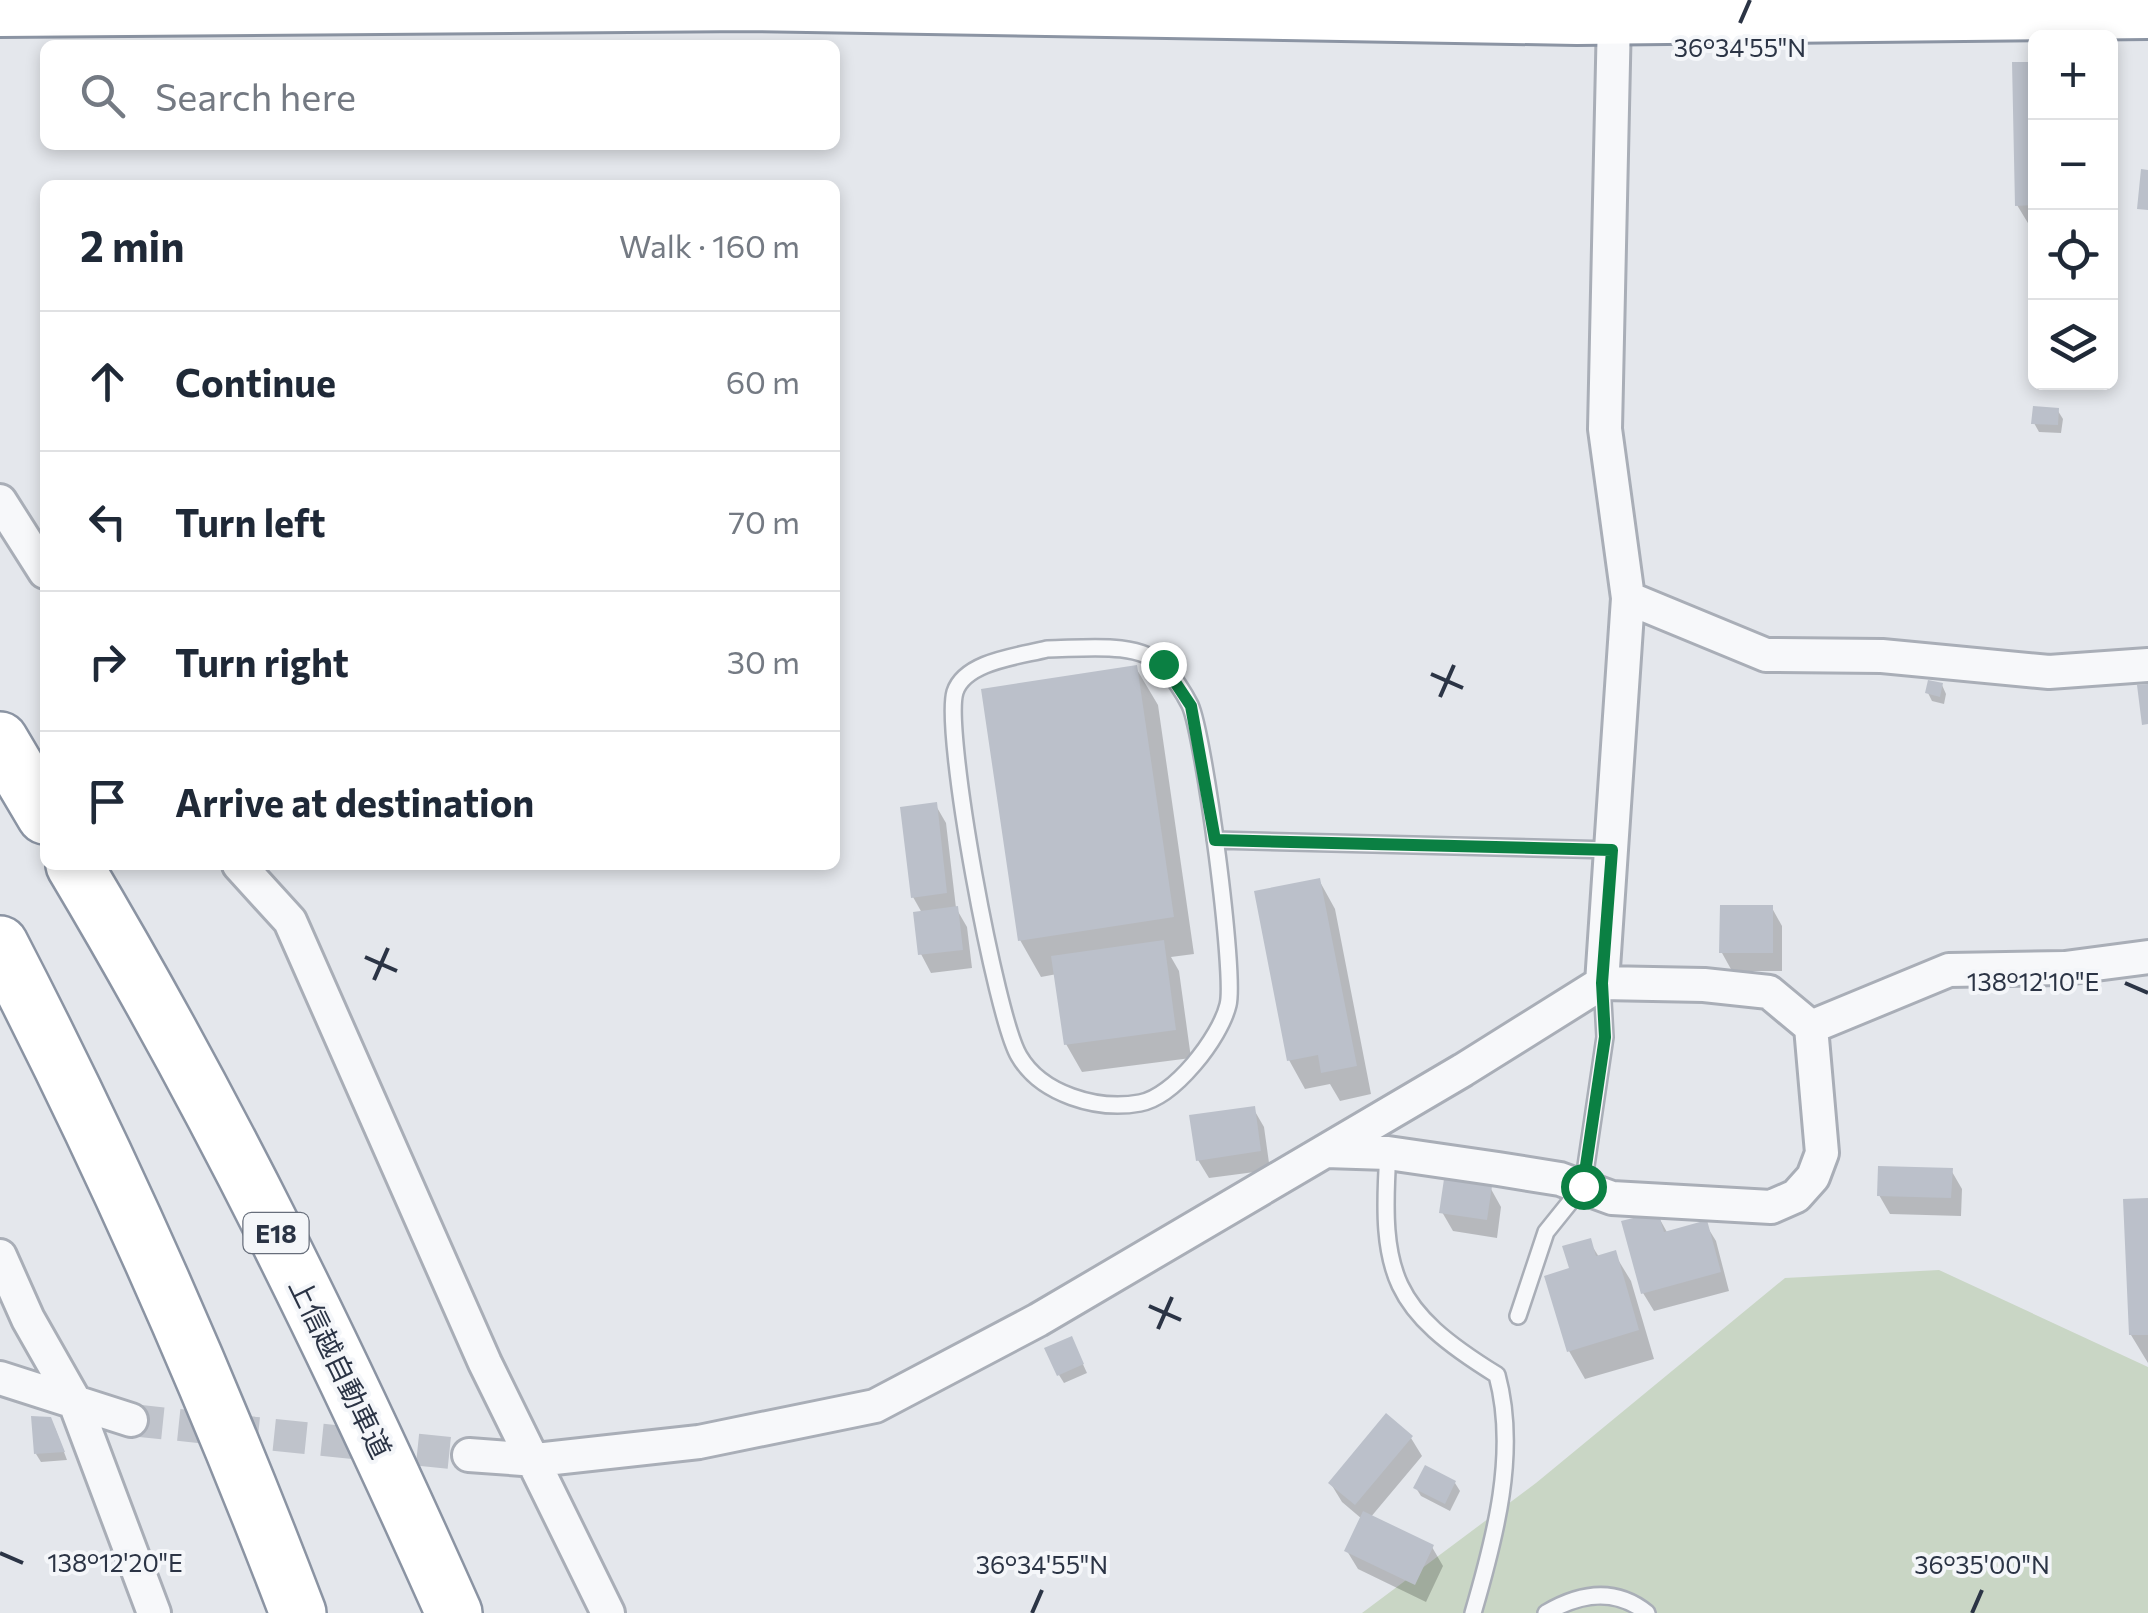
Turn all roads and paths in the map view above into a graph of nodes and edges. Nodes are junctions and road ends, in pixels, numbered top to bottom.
1 (0, 10) edge
2 (1588, 12) edge
3 (2148, 12) edge
4 (0, 501) edge
5 (40, 564) edge
6 (1628, 598) junction
7 (2148, 664) edge
8 (0, 740) edge
9 (40, 808) edge
10 (1215, 840) junction
11 (1612, 850) junction
12 (77, 870) edge
13 (244, 870) edge
14 (0, 944) edge
15 (2148, 957) edge
16 (1602, 983) junction
17 (1811, 1027) junction
18 (1326, 1151) junction
19 (1388, 1153) junction
20 (1583, 1186) junction
21 (0, 1256) edge
22 (1518, 1316) dead end
23 (0, 1378) edge
24 (74, 1400) junction
25 (131, 1420) tunnel mouth
26 (469, 1455) tunnel mouth
27 (536, 1460) junction
28 (154, 1613) edge
29 (298, 1613) edge
30 (454, 1613) edge
31 (608, 1613) edge
32 (1473, 1613) edge
33 (1546, 1613) edge
34 (1647, 1613) edge

1 - 2 highway
2 - 3 highway
2 - 6 street
4 - 5 street
6 - 7 street
6 - 11 street
8 - 9 highway
10 - 10 lane
10 - 11 lane
11 - 16 street
12 - 30 highway, 上信越自動車道 / E18
13 - 27 street
14 - 29 highway
15 - 17 street
16 - 17 street
16 - 18 street
16 - 20 lane
17 - 20 street
18 - 19 street
18 - 27 street
19 - 20 street
19 - 32 lane
20 - 22 lane
21 - 24 street
23 - 24 street
24 - 25 street
24 - 28 street
26 - 27 street
27 - 31 street
33 - 34 lane

